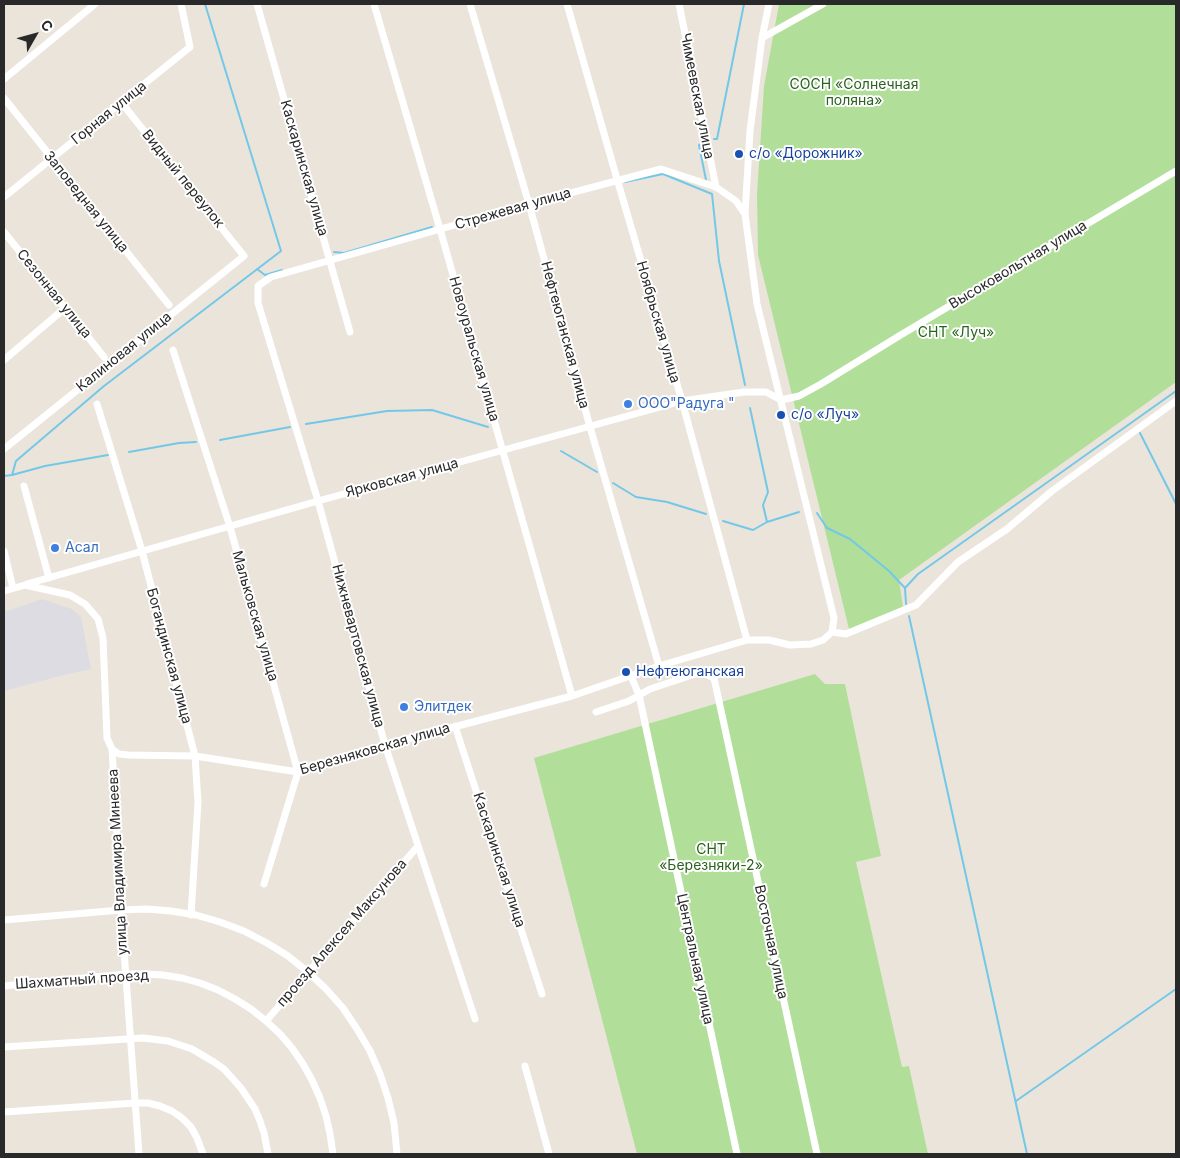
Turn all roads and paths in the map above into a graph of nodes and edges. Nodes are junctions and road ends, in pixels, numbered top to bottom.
1 (95, 4) edge
2 (181, 4) edge
3 (258, 4) edge
4 (374, 4) edge
5 (470, 4) edge
6 (567, 4) edge
7 (679, 4) edge
8 (769, 4) edge
9 (823, 4) edge
10 (762, 38) junction
11 (4, 79) edge
12 (4, 98) edge
13 (121, 102) junction
14 (52, 159) junction
15 (1176, 171) edge
16 (617, 179) junction
17 (716, 187) junction
18 (4, 198) edge
19 (529, 204) junction
20 (745, 214) junction
21 (440, 230) junction
22 (4, 232) edge
23 (244, 256) joint
24 (330, 260) junction
25 (271, 277) joint
26 (168, 305) dead end
27 (65, 308) junction
28 (350, 332) dead end
29 (173, 350) dead end
30 (104, 356) dead end
31 (4, 360) edge
32 (781, 400) junction
33 (682, 401) junction
34 (1176, 401) edge
35 (97, 404) dead end
36 (590, 426) junction
37 (4, 449) edge
38 (502, 450) junction
39 (24, 486) dead end
40 (318, 501) junction
41 (230, 526) junction
42 (4, 551) edge
43 (142, 551) junction
44 (49, 578) junction
45 (25, 585) junction
46 (13, 588) junction
47 (4, 591) edge
48 (832, 632) junction
49 (747, 640) junction
50 (660, 666) junction
51 (631, 676) junction
52 (639, 695) junction
53 (572, 696) junction
54 (596, 712) dead end
55 (455, 726) junction
56 (385, 745) junction
57 (112, 749) junction
58 (195, 756) junction
59 (298, 772) junction
60 (418, 846) junction
61 (264, 884) dead end
62 (121, 910) junction
63 (191, 914) junction
64 (4, 920) edge
65 (308, 972) junction
66 (126, 974) junction
67 (4, 986) edge
68 (542, 994) dead end
69 (475, 1019) dead end
70 (266, 1021) junction
71 (130, 1038) junction
72 (4, 1047) edge
73 (525, 1066) dead end
74 (135, 1103) junction
75 (4, 1112) edge
76 (139, 1154) edge
77 (203, 1154) edge
78 (268, 1154) edge
79 (333, 1154) edge
80 (397, 1154) edge
81 (550, 1154) edge
82 (737, 1154) edge
83 (817, 1154) edge

1 - 11 street
2 - 13 street, Горная улица
3 - 24 street, Каскаринская улица
4 - 21 street, Новоуральская улица
5 - 19 street, Нефтеюганская улица
6 - 16 street, Ноябрьская улица
7 - 17 street, Чимеевская улица
8 - 10 street
9 - 10 street
10 - 20 street
12 - 14 street, Заповедная улица
13 - 14 street, Горная улица
13 - 23 street, Видный переулок
14 - 18 street, Горная улица
14 - 26 street, Заповедная улица
15 - 32 street, Высоковольтная улица
16 - 17 street, Стрежевая улица
16 - 19 street, Стрежевая улица
16 - 33 street, Ноябрьская улица
17 - 20 street, Стрежевая улица
19 - 21 street, Стрежевая улица
19 - 36 street, Нефтеюганская улица
20 - 32 street
21 - 24 street, Стрежевая улица
21 - 38 street, Новоуральская улица
22 - 27 street, Сезонная улица
23 - 37 street, Калиновая улица
24 - 25 street, Стрежевая улица
24 - 28 street, Каскаринская улица
25 - 40 street, Нижневартовская улица
27 - 30 street, Сезонная улица
27 - 31 street
29 - 41 street, Мальковская улица
32 - 33 street, Ярковская улица
32 - 48 street
33 - 36 street, Ярковская улица
33 - 49 street, Ноябрьская улица
34 - 48 street
35 - 43 street, Богандинская улица
36 - 38 street, Ярковская улица
36 - 50 street, Нефтеюганская улица
38 - 40 street, Ярковская улица
38 - 53 street, Новоуральская улица
39 - 44 street
40 - 41 street, Ярковская улица
40 - 56 street, Нижневартовская улица
41 - 43 street, Ярковская улица
41 - 59 street, Мальковская улица
42 - 46 street
43 - 44 street, Ярковская улица
43 - 58 street, Богандинская улица
44 - 45 street, Ярковская улица
45 - 46 street
45 - 57 street
46 - 47 street
48 - 49 street, Березняковская улица
49 - 50 street, Березняковская улица
50 - 51 street, Березняковская улица
51 - 52 street, Центральная улица
51 - 53 street, Березняковская улица
52 - 54 street, Восточная улица
52 - 82 street, Центральная улица
52 - 83 street, Восточная улица
53 - 55 street, Березняковская улица
55 - 56 street, Березняковская улица
55 - 68 street, Каскаринская улица
56 - 59 street, Березняковская улица
56 - 60 street, Нижневартовская улица
57 - 58 street, Березняковская улица
57 - 62 street, улица Владимира Минеева
58 - 59 street, Березняковская улица
58 - 63 street, Богандинская улица
59 - 61 street
60 - 65 street, проезд Алексея Максунова
60 - 69 street, Нижневартовская улица
62 - 63 street
62 - 64 street
62 - 66 street, улица Владимира Минеева
63 - 65 street
65 - 70 street, проезд Алексея Максунова
65 - 80 street
66 - 67 street, Шахматный проезд
66 - 70 street, Шахматный проезд
66 - 71 street, улица Владимира Минеева
70 - 79 street, Шахматный проезд
71 - 72 street
71 - 74 street, улица Владимира Минеева
71 - 78 street
73 - 81 street
74 - 75 street
74 - 76 street, улица Владимира Минеева
74 - 77 street

